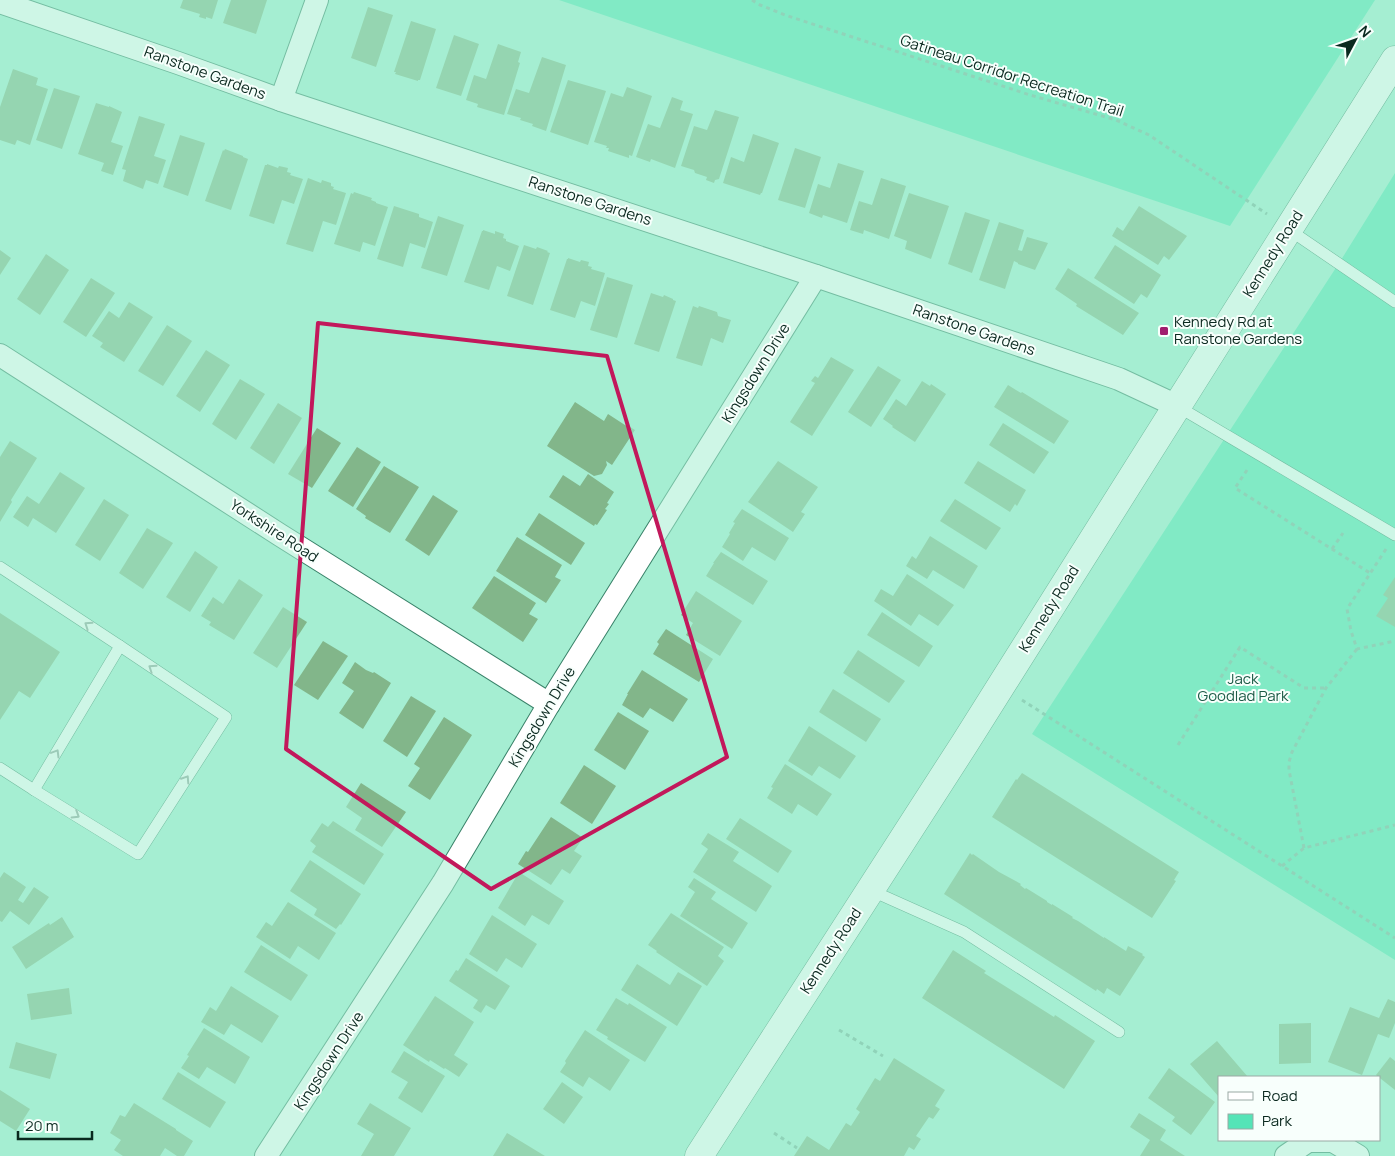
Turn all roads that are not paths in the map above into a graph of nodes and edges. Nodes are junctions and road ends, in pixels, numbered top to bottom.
1 (317, 0) edge
2 (0, 2) edge
3 (1395, 60) edge
4 (281, 100) junction
5 (1288, 229) junction
6 (816, 276) junction
7 (1395, 302) edge
8 (2, 362) edge
9 (1177, 406) junction
10 (1395, 535) edge
11 (0, 566) edge
12 (120, 646) junction
13 (550, 704) junction
14 (0, 768) edge
15 (34, 790) junction
16 (870, 890) junction
17 (1119, 1032) dead end
18 (266, 1156) edge
19 (699, 1156) edge
20 (1286, 1156) edge
21 (1358, 1156) edge

1 - 4 street
2 - 4 street, Ranstone Gardens
3 - 5 main road, Kennedy Road
4 - 6 street, Ranstone Gardens
5 - 7 lane
5 - 9 main road, Kennedy Road
6 - 9 street, Ranstone Gardens
6 - 13 street, Kingsdown Drive
8 - 13 street, Yorkshire Road
9 - 10 lane
9 - 16 main road, Kennedy Road
12 -> 11 lane
15 -> 12 lane
15 -> 12 lane
13 - 18 street, Kingsdown Drive
14 - 15 lane
16 - 17 lane
16 - 19 main road, Kennedy Road
20 - 21 street

